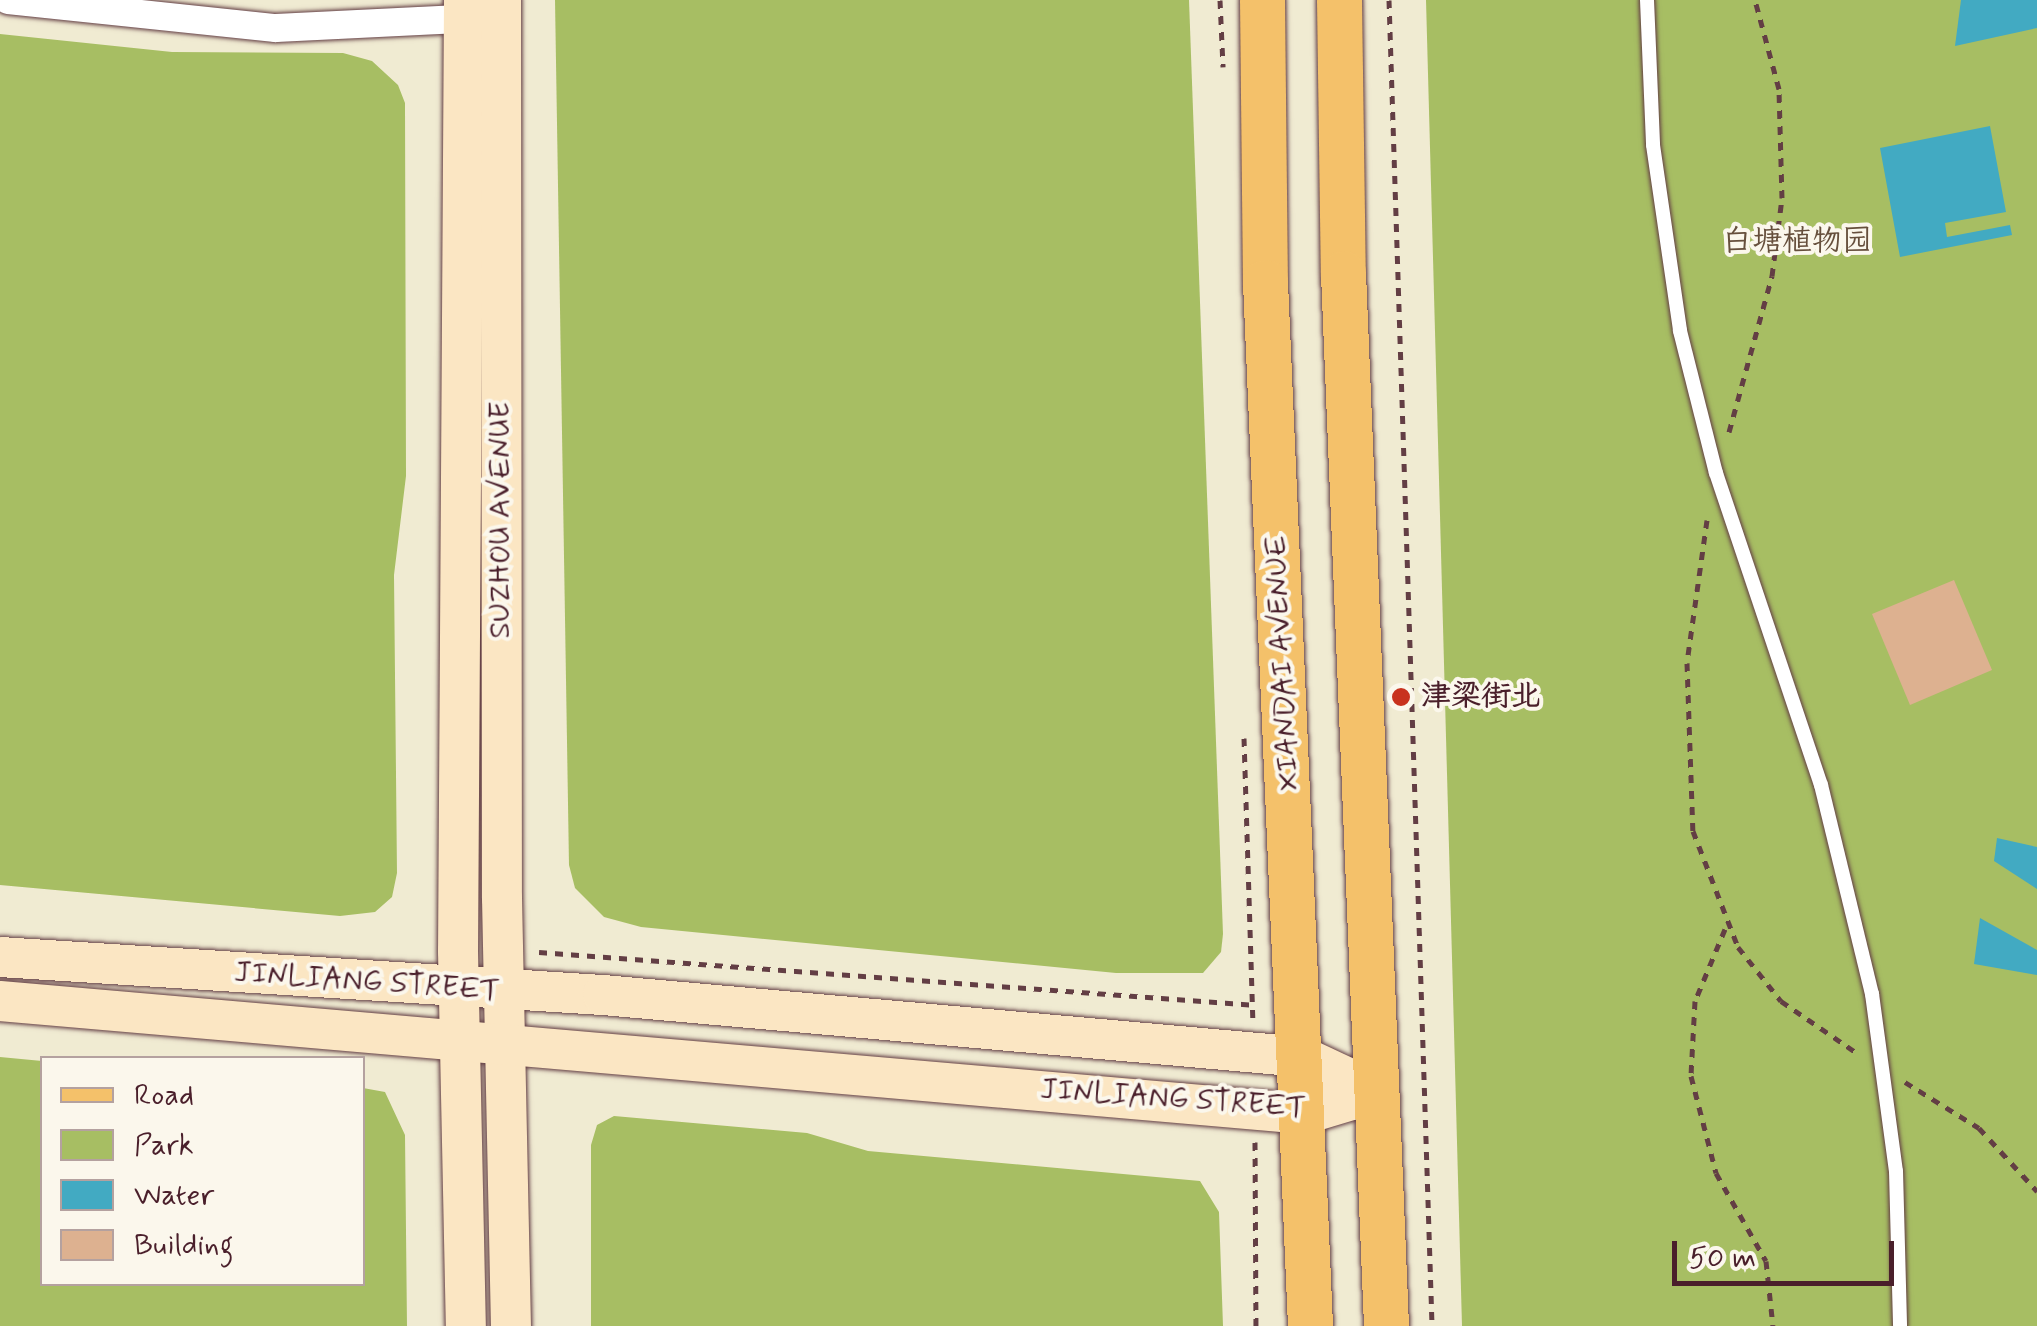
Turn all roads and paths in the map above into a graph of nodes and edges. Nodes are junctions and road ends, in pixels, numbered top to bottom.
1 (8, 0) edge
2 (1220, 0) edge
3 (1262, 0) edge
4 (1339, 0) edge
5 (1389, 0) edge
6 (1647, 0) edge
7 (483, 9) edge
8 (1223, 79) dead end
9 (1244, 730) dead end
10 (1726, 928) dead end
11 (503, 952) junction
12 (0, 957) edge
13 (458, 990) junction
14 (503, 992) junction
15 (0, 1001) edge
16 (1253, 1005) junction
17 (1299, 1008) junction
18 (459, 1037) junction
19 (504, 1040) junction
20 (1254, 1054) junction
21 (1304, 1057) junction
22 (1378, 1092) junction
23 (1256, 1110) junction
24 (1305, 1114) junction
25 (466, 1326) edge
26 (511, 1326) edge
27 (1256, 1326) edge
28 (1310, 1326) edge
29 (1386, 1326) edge
30 (1432, 1326) edge
31 (1773, 1326) edge
32 (1900, 1326) edge

1 - 7 street
2 - 8 path
3 - 17 main road, XIANDAI AVENUE
4 - 22 main road
5 - 30 path
6 - 32 lane
7 - 11 main road, SUZHOU AVENUE
7 - 13 main road, SUZHOU AVENUE
9 - 16 path
10 - 31 path
11 - 14 main road, SUZHOU AVENUE
11 - 16 path
12 - 13 main road, JINLIANG STREET
13 - 14 main road, JINLIANG STREET
13 - 18 main road, SUZHOU AVENUE
14 - 19 main road, SUZHOU AVENUE
14 - 20 main road, JINLIANG STREET
15 - 18 main road, JINLIANG STREET
16 - 17 path
16 - 20 path
17 - 21 main road, XIANDAI AVENUE
18 - 19 main road, JINLIANG STREET
18 - 25 main road, SUZHOU AVENUE
19 - 23 main road, JINLIANG STREET
19 - 26 main road, SUZHOU AVENUE
20 - 21 main road, JINLIANG STREET
21 - 22 main road, JINLIANG STREET
21 - 24 main road, XIANDAI AVENUE
22 - 24 main road, JINLIANG STREET
22 - 29 main road
23 - 24 main road, JINLIANG STREET
23 - 27 path
24 - 28 main road, XIANDAI AVENUE

